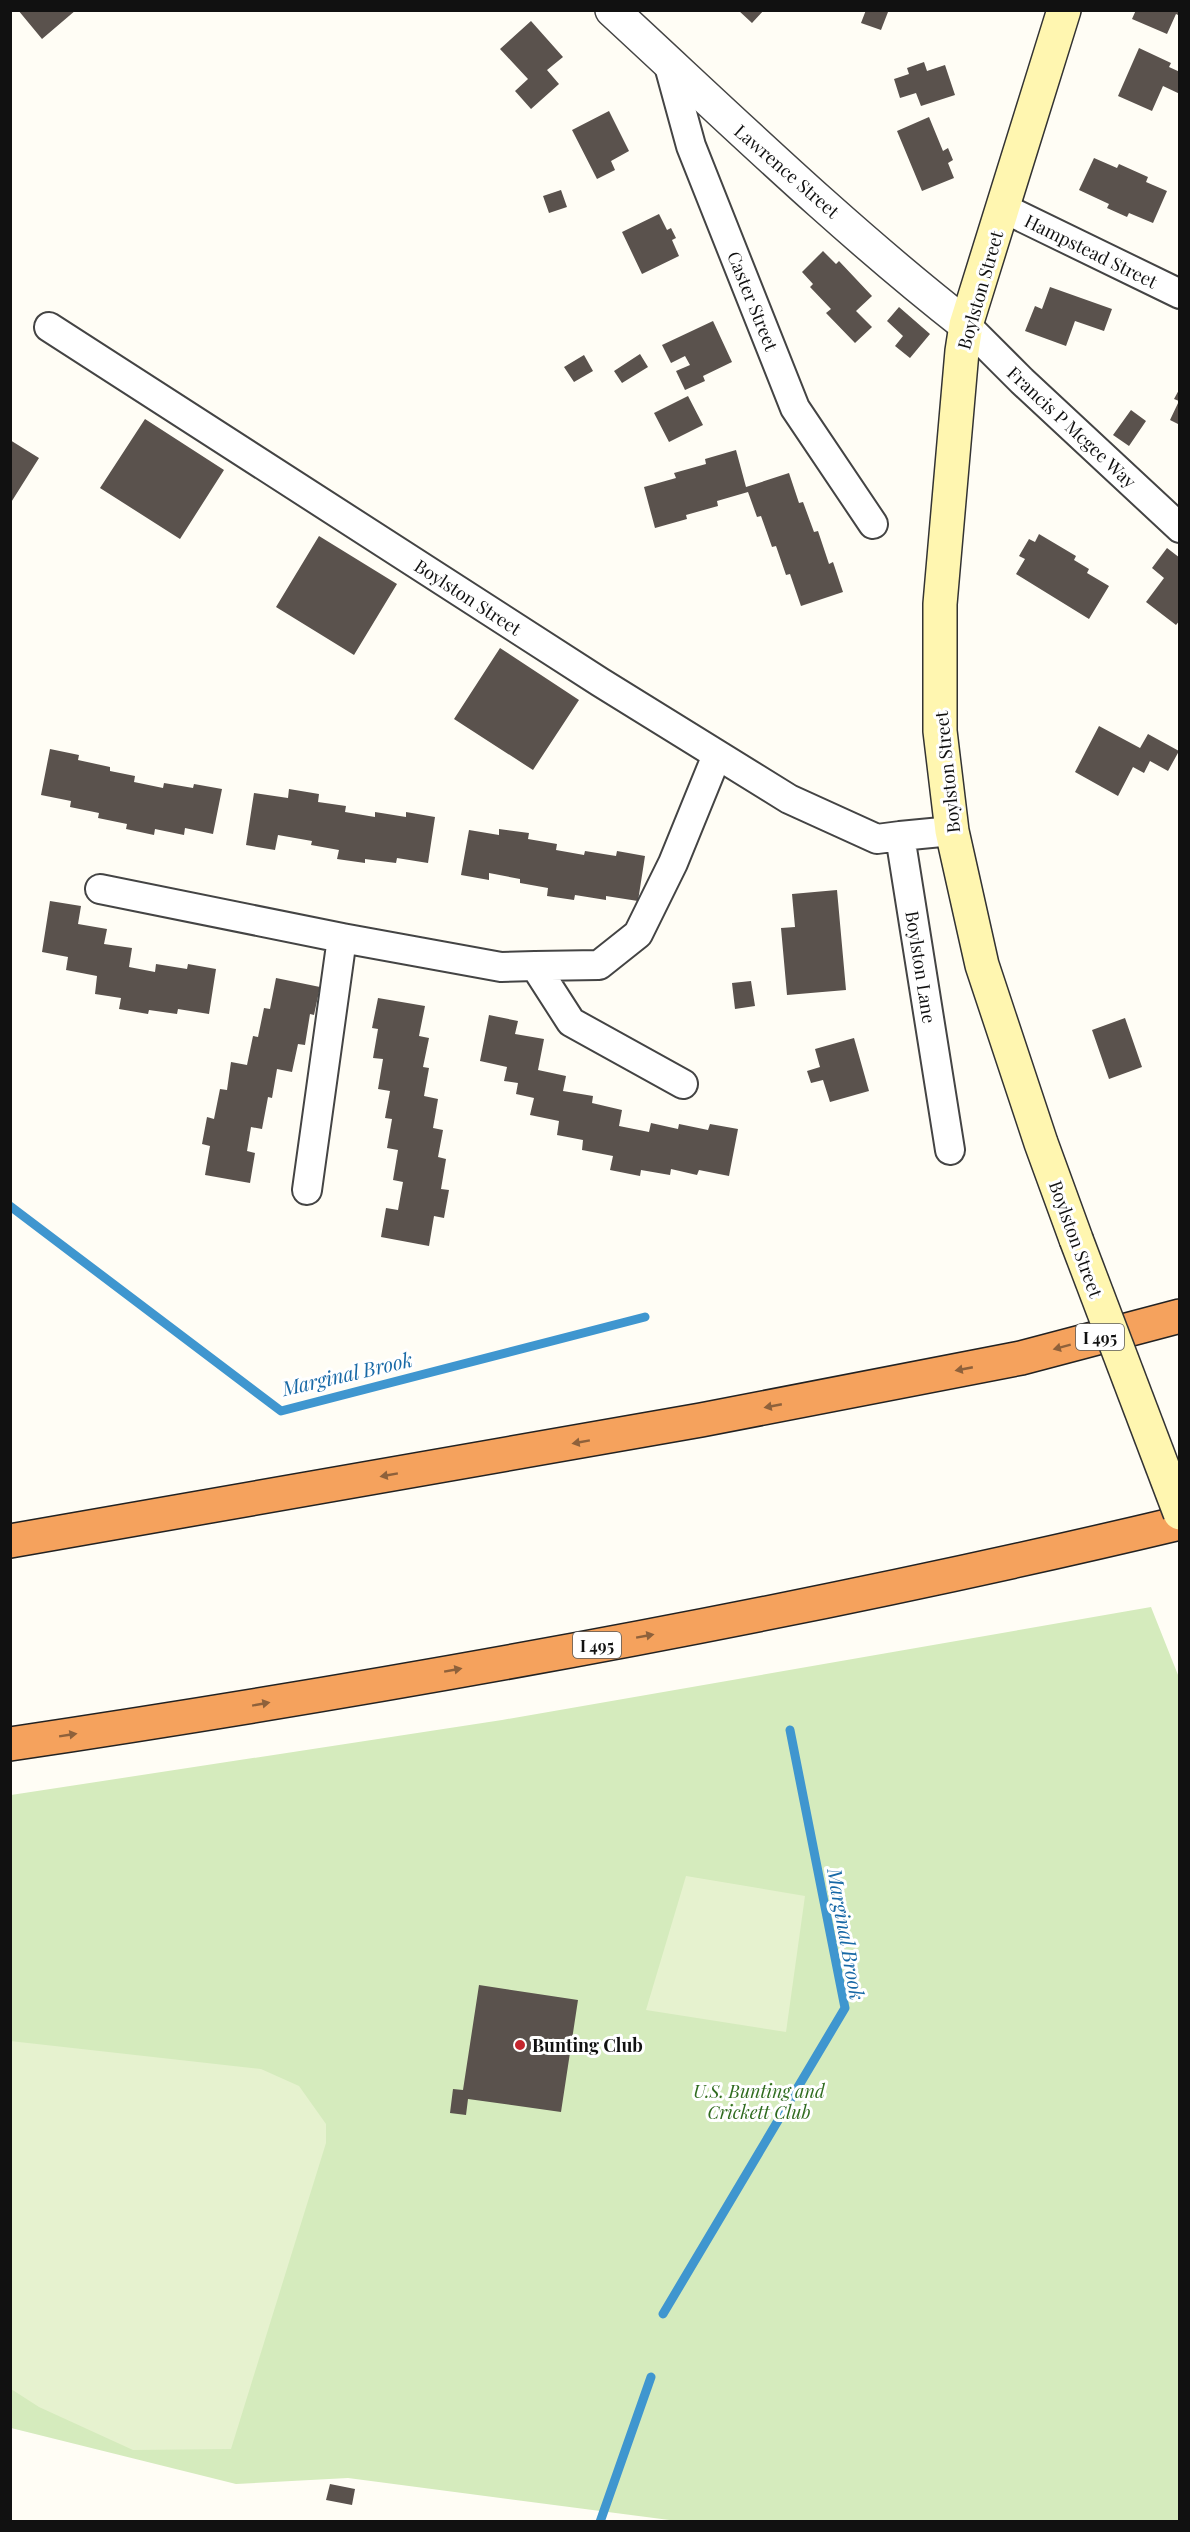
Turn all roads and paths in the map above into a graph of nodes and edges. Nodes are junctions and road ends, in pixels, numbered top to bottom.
1 (612, 10) edge
2 (1064, 10) edge
3 (668, 62) junction
4 (1003, 208) junction
5 (1179, 294) edge
6 (966, 325) junction
7 (49, 327) dead end
8 (873, 524) dead end
9 (1179, 528) edge
10 (717, 755) junction
11 (952, 831) junction
12 (900, 836) junction
13 (100, 889) dead end
14 (342, 938) junction
15 (536, 966) junction
16 (683, 1084) dead end
17 (950, 1150) dead end
18 (307, 1190) dead end
19 (1179, 1316) edge
20 (1179, 1513) edge
21 (1179, 1523) edge
22 (10, 1541) edge
23 (10, 1744) edge

1 - 3 street, Lawrence Street
2 - 4 main road, Boylston Street
3 - 6 street, Lawrence Street
3 - 8 street, Caster Street
4 - 5 street, Hampstead Street
4 - 6 main road, Boylston Street
6 - 9 street, Francis P Mcgee Way
6 - 11 main road, Boylston Street
7 - 10 street, Boylston Street
10 - 12 street, Boylston Street
10 - 15 street
11 - 12 street
11 - 20 main road, Boylston Street, bridge
12 - 17 street, Boylston Lane
13 - 14 street
14 - 15 street
14 - 18 street
15 - 16 street
19 -> 22 highway, I 495
23 -> 21 highway, I 495

